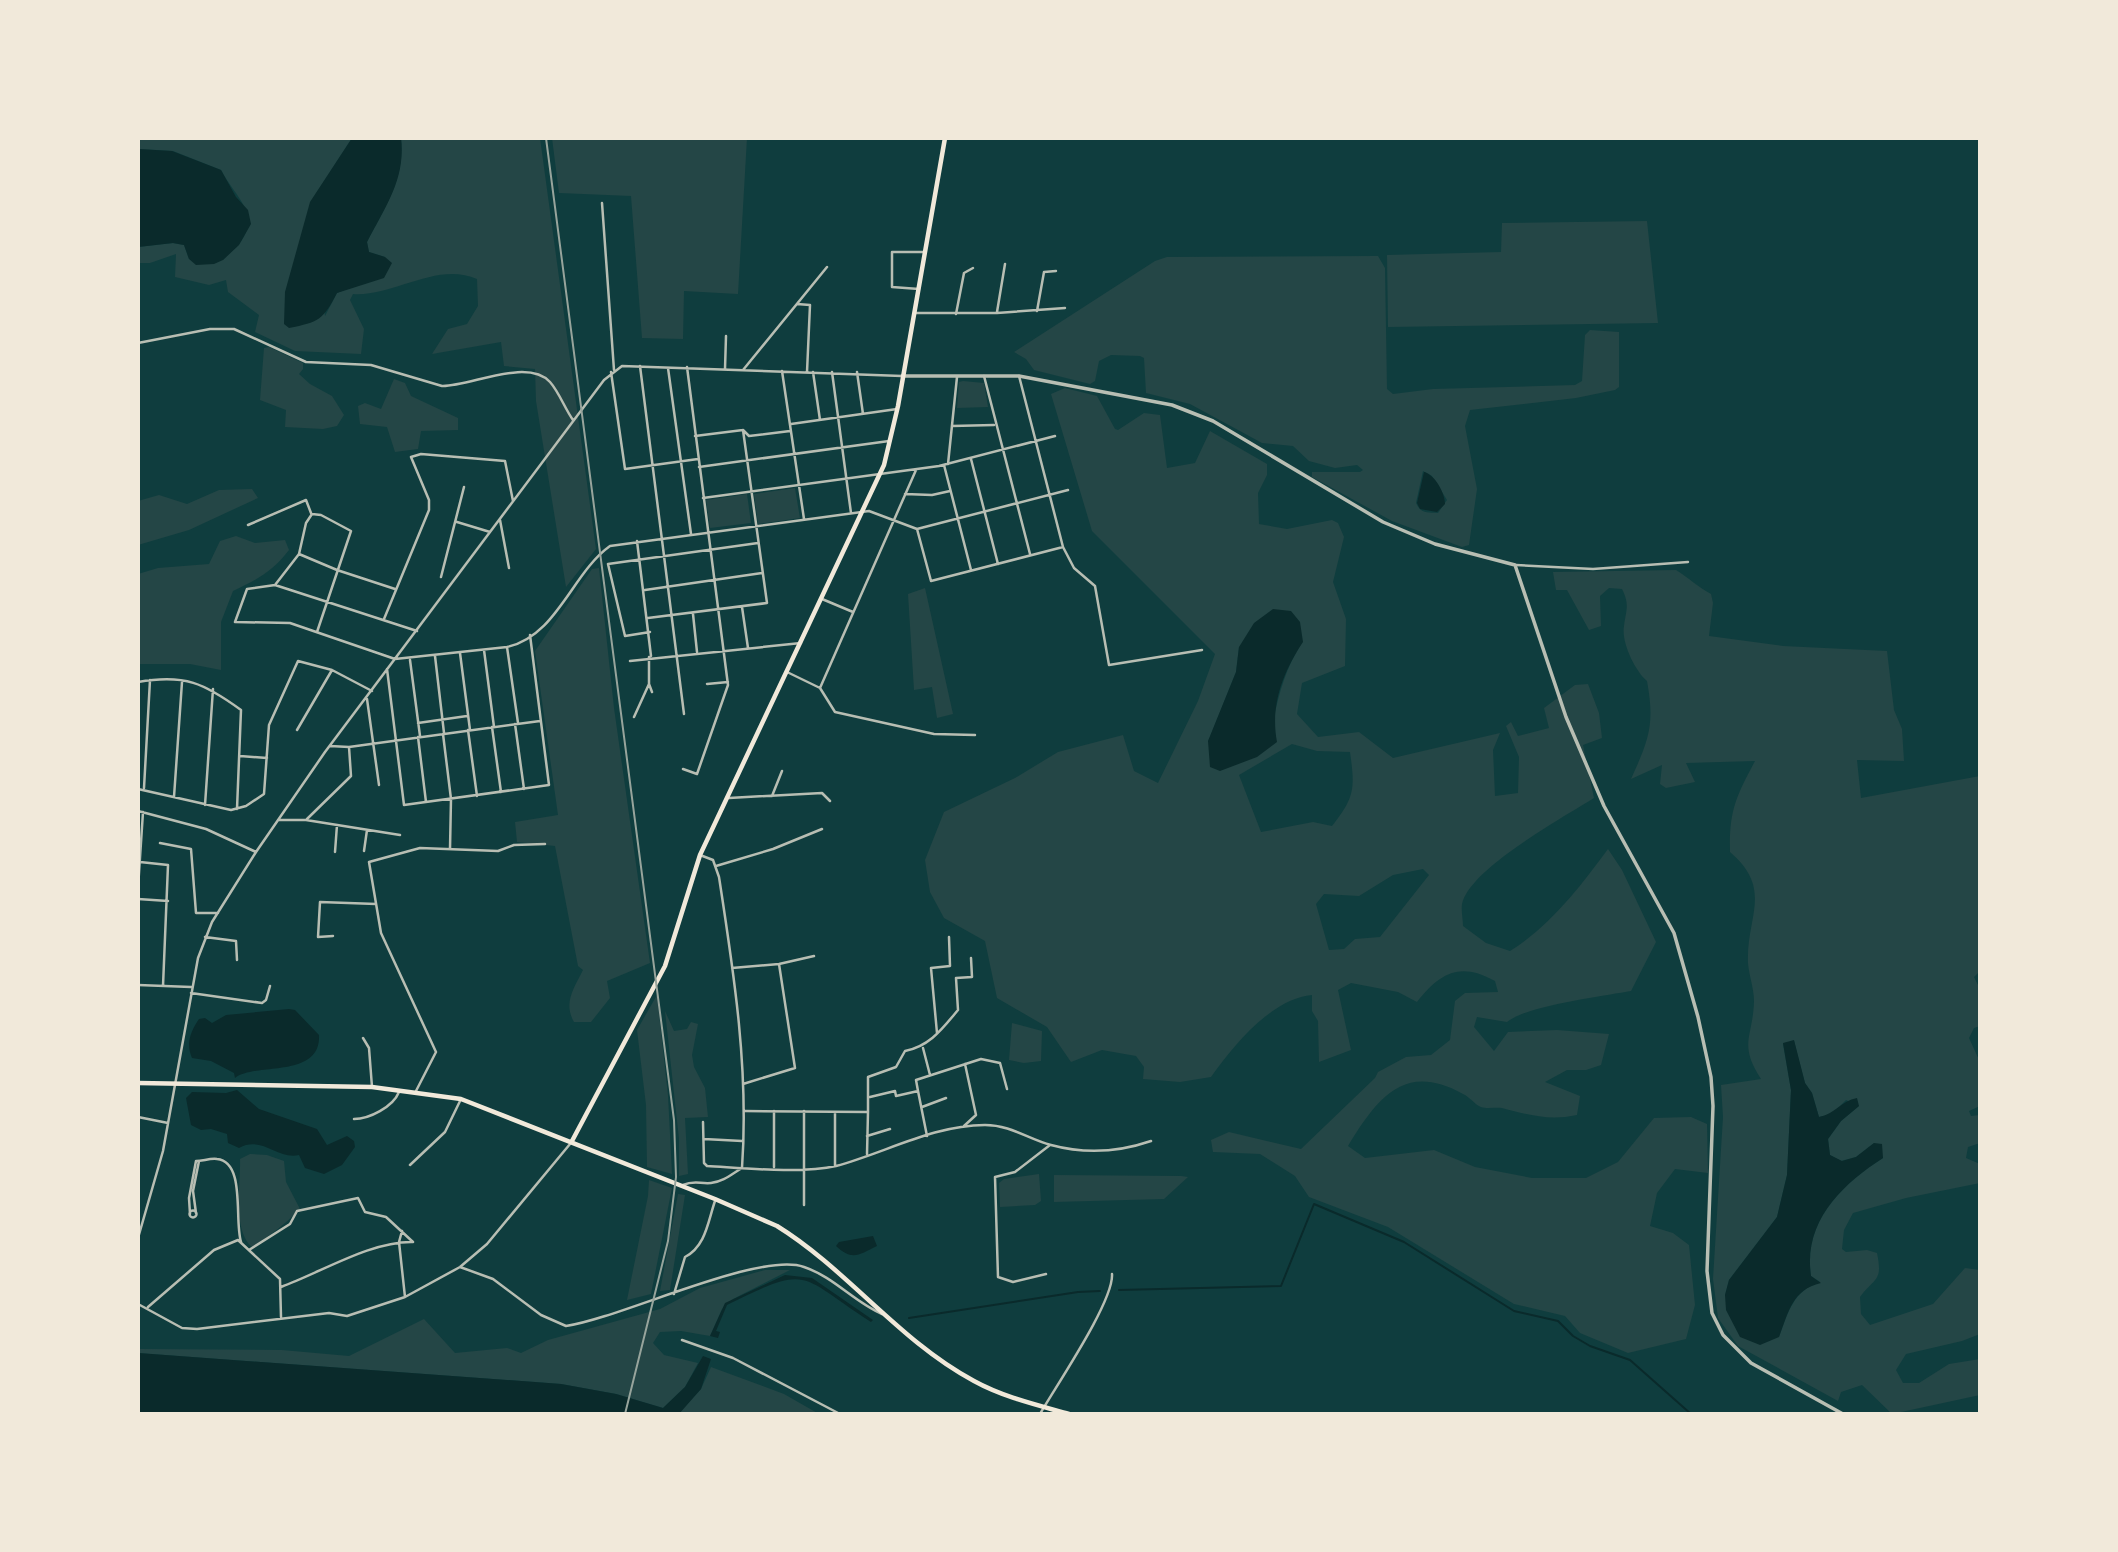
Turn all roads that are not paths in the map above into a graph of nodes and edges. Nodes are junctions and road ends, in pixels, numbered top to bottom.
1 (946, 138) edge
2 (602, 203) dead end
3 (925, 252) junction
4 (1005, 264) dead end
5 (827, 267) dead end
6 (973, 268) dead end
7 (1056, 271) dead end
8 (919, 289) junction
9 (797, 304) junction
10 (1065, 308) dead end
11 (1037, 311) junction
12 (915, 313) junction
13 (997, 313) junction
14 (956, 314) junction
15 (726, 336) dead end
16 (138, 343) edge
17 (640, 366) junction
18 (668, 367) junction
19 (687, 367) junction
20 (725, 369) junction
21 (743, 370) junction
22 (612, 371) junction
23 (782, 371) junction
24 (807, 372) junction
25 (813, 372) junction
26 (832, 372) junction
27 (857, 372) junction
28 (902, 376) junction
29 (957, 376) junction
30 (984, 376) junction
31 (1019, 376) junction
32 (897, 409) junction
33 (863, 414) junction
34 (839, 417) junction
35 (820, 420) junction
36 (573, 421) junction
37 (791, 424) junction
38 (995, 425) junction
39 (952, 426) junction
40 (743, 430) junction
41 (792, 431) junction
42 (695, 436) junction
43 (1055, 436) dead end
44 (890, 441) junction
45 (1036, 441) junction
46 (843, 448) junction
47 (1002, 450) junction
48 (795, 455) junction
49 (698, 459) junction
50 (971, 459) junction
51 (681, 461) junction
52 (747, 461) junction
53 (653, 465) junction
54 (946, 465) junction
55 (699, 467) junction
56 (916, 470) junction
57 (880, 473) junction
58 (847, 478) junction
59 (798, 484) junction
60 (464, 487) dead end
61 (1068, 489) dead end
62 (751, 491) junction
63 (950, 491) junction
64 (905, 494) junction
65 (1050, 494) junction
66 (703, 498) junction
67 (513, 501) junction
68 (1015, 502) junction
69 (985, 511) junction
70 (851, 513) junction
71 (862, 513) junction
72 (312, 514) junction
73 (957, 518) junction
74 (804, 519) junction
75 (500, 520) junction
76 (893, 521) junction
77 (457, 522) junction
78 (248, 525) dead end
79 (756, 526) junction
80 (917, 529) junction
81 (490, 532) junction
82 (708, 532) junction
83 (691, 534) junction
84 (661, 537) junction
85 (637, 541) junction
86 (758, 543) junction
87 (1063, 547) junction
88 (711, 550) junction
89 (299, 554) junction
90 (1030, 554) junction
91 (664, 556) junction
92 (640, 559) junction
93 (1688, 562) dead end
94 (999, 564) junction
95 (1515, 565) junction
96 (509, 568) dead end
97 (337, 570) junction
98 (971, 571) junction
99 (762, 573) junction
100 (441, 577) dead end
101 (715, 579) junction
102 (275, 585) junction
103 (668, 586) junction
104 (395, 589) junction
105 (645, 590) junction
106 (822, 599) junction
107 (327, 602) junction
108 (742, 607) junction
109 (719, 609) junction
110 (693, 612) junction
111 (853, 612) junction
112 (672, 615) junction
113 (648, 618) junction
114 (384, 619) junction
115 (417, 631) junction
116 (317, 632) junction
117 (650, 632) junction
118 (530, 635) junction
119 (801, 643) junction
120 (507, 646) junction
121 (748, 648) junction
122 (484, 650) junction
123 (723, 650) junction
124 (1202, 650) dead end
125 (460, 652) junction
126 (697, 652) junction
127 (677, 654) junction
128 (435, 656) junction
129 (650, 657) junction
130 (395, 659) junction
131 (410, 660) junction
132 (630, 660) dead end
133 (387, 668) junction
134 (332, 670) junction
135 (787, 673) junction
136 (150, 680) junction
137 (182, 681) junction
138 (138, 682) edge
139 (727, 682) junction
140 (649, 684) junction
141 (707, 684) dead end
142 (820, 688) junction
143 (213, 689) junction
144 (372, 691) junction
145 (652, 692) dead end
146 (367, 699) junction
147 (684, 714) dead end
148 (468, 716) junction
149 (634, 717) dead end
150 (443, 719) junction
151 (540, 720) junction
152 (418, 723) junction
153 (517, 724) junction
154 (493, 727) junction
155 (297, 730) dead end
156 (469, 730) junction
157 (444, 733) junction
158 (975, 735) dead end
159 (419, 737) junction
160 (396, 740) junction
161 (373, 743) junction
162 (330, 746) junction
163 (349, 747) junction
164 (240, 756) junction
165 (267, 758) junction
166 (683, 769) dead end
167 (782, 771) dead end
168 (379, 785) dead end
169 (138, 789) edge
170 (524, 789) junction
171 (144, 790) junction
172 (501, 792) junction
173 (477, 796) junction
174 (772, 796) junction
175 (174, 797) junction
176 (728, 798) junction
177 (451, 799) junction
178 (830, 801) dead end
179 (426, 802) junction
180 (205, 805) junction
181 (237, 809) junction
182 (141, 812) edge
183 (278, 820) junction
184 (306, 821) junction
185 (337, 825) junction
186 (822, 829) dead end
187 (367, 830) junction
188 (400, 835) dead end
189 (160, 843) dead end
190 (545, 844) dead end
191 (450, 849) junction
192 (364, 851) dead end
193 (256, 852) junction
194 (335, 852) dead end
195 (700, 855) junction
196 (140, 862) junction
197 (716, 866) junction
198 (138, 888) edge
199 (138, 899) edge
200 (168, 901) junction
201 (376, 904) junction
202 (218, 913) junction
203 (333, 936) dead end
204 (205, 937) junction
205 (948, 937) dead end
206 (814, 956) dead end
207 (971, 958) dead end
208 (237, 960) dead end
209 (779, 964) junction
210 (732, 968) junction
211 (138, 985) edge
212 (163, 986) junction
213 (270, 986) dead end
214 (192, 987) junction
215 (191, 993) junction
216 (937, 1035) junction
217 (363, 1038) dead end
218 (923, 1048) junction
219 (965, 1064) junction
220 (930, 1076) junction
221 (138, 1083) edge
222 (177, 1084) junction
223 (743, 1084) junction
224 (372, 1087) junction
225 (401, 1089) junction
226 (1007, 1089) dead end
227 (416, 1091) junction
228 (918, 1091) junction
229 (870, 1097) junction
230 (946, 1098) dead end
231 (461, 1099) junction
232 (922, 1107) junction
233 (745, 1111) junction
234 (774, 1111) junction
235 (804, 1111) junction
236 (835, 1112) junction
237 (868, 1112) junction
238 (138, 1116) edge
239 (354, 1119) dead end
240 (703, 1122) dead end
241 (168, 1123) junction
242 (964, 1126) junction
243 (890, 1129) dead end
244 (867, 1136) junction
245 (927, 1136) junction
246 (704, 1139) junction
247 (572, 1141) junction
248 (744, 1141) junction
249 (1151, 1141) dead end
250 (1050, 1145) junction
251 (867, 1155) junction
252 (197, 1161) junction
253 (410, 1165) dead end
254 (835, 1166) junction
255 (742, 1168) junction
256 (804, 1168) junction
257 (774, 1169) junction
258 (683, 1185) junction
259 (715, 1199) junction
260 (804, 1205) dead end
261 (402, 1231) junction
262 (138, 1238) edge
263 (241, 1242) junction
264 (399, 1242) junction
265 (248, 1251) junction
266 (460, 1267) junction
267 (1046, 1274) dead end
268 (1112, 1274) dead end
269 (281, 1287) junction
270 (674, 1294) junction
271 (405, 1297) junction
272 (138, 1304) edge
273 (148, 1307) junction
274 (886, 1316) junction
275 (281, 1319) junction
276 (682, 1340) dead end
277 (1044, 1407) junction
278 (840, 1414) edge
279 (1040, 1414) edge
280 (1069, 1414) edge
281 (1843, 1414) edge

1 - 3 main road
2 - 22 street
3 - 8 main road
3 - 8 street
4 - 13 street
5 - 9 street
6 - 14 street
7 - 11 street
8 - 12 main road
9 - 21 street
9 - 24 street
10 - 11 street
11 - 13 street
12 - 14 street
12 - 28 main road
13 - 14 street
15 - 20 street
16 - 36 street
17 - 18 street
17 - 22 street
17 - 53 street
18 - 19 street
18 - 51 street
19 - 20 street
19 - 42 street
20 - 21 street
21 - 23 street
22 - 36 street
22 - 53 street
23 - 24 street
23 - 37 street
24 - 25 street
25 - 26 street
25 - 35 street
26 - 27 street
26 - 34 street
27 - 28 street
27 - 33 street
28 - 29 street
28 - 32 main road
29 - 30 street
29 - 39 street
30 - 31 street
30 - 38 street
31 - 45 street
31 - 95 street
32 - 33 street
32 - 44 main road
33 - 34 street
34 - 35 street
34 - 46 street
35 - 37 street
36 - 67 street
37 - 41 street
38 - 39 street
38 - 47 street
39 - 54 street
40 - 41 street
40 - 42 street
40 - 52 street
41 - 48 street
42 - 49 street
43 - 45 street
44 - 46 street
44 - 57 main road
45 - 47 street
45 - 65 street
46 - 48 street
46 - 58 street
47 - 50 street
47 - 68 street
48 - 52 street
48 - 59 street
49 - 51 street
49 - 55 street
50 - 54 street
50 - 69 street
51 - 53 street
51 - 83 street
52 - 55 street
52 - 62 street
53 - 84 street
54 - 56 street
54 - 63 street
55 - 66 street
56 - 57 street
56 - 64 street
57 - 58 street
57 - 71 main road
58 - 59 street
58 - 70 street
59 - 62 street
59 - 74 street
60 - 77 street
61 - 65 street
62 - 66 street
62 - 79 street
63 - 64 street
63 - 73 street
64 - 76 street
65 - 68 street
65 - 87 street
66 - 82 street
67 - 75 street
67 - 104 street
68 - 69 street
68 - 90 street
69 - 73 street
69 - 94 street
70 - 71 street
70 - 74 street
71 - 76 street
71 - 106 main road
72 - 78 street
72 - 89 street
72 - 97 street
73 - 80 street
73 - 98 street
74 - 79 street
75 - 81 street
75 - 96 street
76 - 80 street
76 - 111 street
77 - 81 street
77 - 100 street
79 - 82 street
79 - 86 street
80 - 98 street
81 - 115 street
82 - 83 street
82 - 88 street
83 - 84 street
84 - 85 street
84 - 91 street
85 - 92 street
85 - 118 street
86 - 88 street
86 - 99 street
87 - 90 street
87 - 124 street
88 - 91 street
88 - 101 street
89 - 97 street
89 - 102 street
90 - 94 street
91 - 92 street
91 - 103 street
92 - 105 street
92 - 117 street
93 - 95 street
94 - 98 street
95 - 281 street
97 - 104 street
97 - 107 street
99 - 101 street
99 - 108 street
101 - 103 street
101 - 109 street
102 - 107 street
102 - 116 street
103 - 105 street
103 - 112 street
104 - 114 street
105 - 113 street
106 - 111 street
106 - 119 main road
107 - 114 street
107 - 116 street
108 - 109 street
108 - 121 street
109 - 110 street
109 - 123 street
110 - 112 street
110 - 126 street
111 - 142 street
112 - 113 street
112 - 127 street
113 - 117 street
114 - 115 street
115 - 130 street
116 - 130 street
117 - 129 street
118 - 120 street
118 - 151 street
119 - 121 street
119 - 135 main road
120 - 122 street
120 - 153 street
121 - 123 street
122 - 125 street
122 - 154 street
123 - 126 street
123 - 139 street
125 - 128 street
125 - 148 street
126 - 127 street
127 - 129 street
127 - 147 street
128 - 131 street
128 - 150 street
129 - 132 street
129 - 140 street
130 - 131 street
130 - 133 street
131 - 152 street
133 - 144 street
133 - 160 street
134 - 144 street
134 - 155 street
134 - 165 street
135 - 142 street
135 - 176 main road
136 - 137 street
136 - 138 street
136 - 171 street
137 - 143 street
137 - 175 street
139 - 141 street
139 - 166 street
140 - 145 street
140 - 149 street
142 - 158 street
143 - 164 street
143 - 180 street
144 - 146 street
146 - 161 street
146 - 162 street
148 - 150 street
148 - 156 street
150 - 152 street
150 - 157 street
151 - 153 street
151 - 170 street
152 - 159 street
153 - 154 street
153 - 170 street
154 - 156 street
154 - 172 street
156 - 157 street
156 - 173 street
157 - 159 street
157 - 177 street
159 - 160 street
159 - 179 street
160 - 161 street
160 - 179 street
161 - 163 street
161 - 168 street
162 - 163 street
162 - 183 street
163 - 184 street
164 - 165 street
164 - 181 street
165 - 181 street
167 - 174 street
169 - 171 street
170 - 172 street
171 - 175 street
172 - 173 street
173 - 177 street
174 - 176 street
174 - 178 street
175 - 180 street
176 - 195 main road
177 - 179 street
177 - 191 street
180 - 181 street
182 - 193 street
182 - 196 street
183 - 184 street
183 - 193 street
184 - 185 street
185 - 187 street
185 - 194 street
186 - 197 street
187 - 188 street
187 - 192 street
189 - 202 street
190 - 191 street
191 - 201 street
193 - 202 street
195 - 197 street
195 - 247 main road
196 - 198 street
196 - 200 street
197 - 210 street
199 - 200 street
200 - 212 street
201 - 203 street
201 - 227 street
202 - 204 street
204 - 208 street
204 - 214 street
205 - 216 street
206 - 209 street
207 - 216 street
209 - 210 street
209 - 223 street
210 - 223 street
211 - 212 street
212 - 214 street
213 - 215 street
214 - 215 street
215 - 222 street
216 - 218 street
217 - 224 street
218 - 220 street
218 - 229 street
219 - 220 street
219 - 226 street
219 - 242 street
220 - 228 street
221 - 222 main road
222 - 224 main road
222 - 241 street
223 - 233 street
224 - 225 main road
225 - 227 main road
225 - 239 street
227 - 231 main road
228 - 229 street
228 - 232 street
229 - 237 street
230 - 232 street
231 - 247 main road
231 - 253 street
232 - 245 street
233 - 234 street
233 - 248 street
234 - 235 street
234 - 257 street
235 - 236 street
235 - 256 street
236 - 237 street
236 - 254 street
237 - 244 street
238 - 241 street
240 - 246 street
241 - 262 street
242 - 245 street
242 - 250 street
243 - 244 street
244 - 251 street
245 - 251 street
246 - 248 street
246 - 255 street
247 - 258 main road
247 - 266 street
248 - 255 street
249 - 250 street
250 - 267 street
251 - 254 street
252 - 252 street
252 - 263 street
254 - 256 street
255 - 257 street
255 - 258 street
256 - 257 street
256 - 260 street
258 - 259 main road
259 - 270 street
259 - 274 main road
261 - 264 street
261 - 264 street
261 - 265 street
263 - 265 street
263 - 273 street
264 - 269 street
264 - 271 street
265 - 269 street
266 - 270 street
266 - 271 street
268 - 277 street
269 - 275 street
270 - 274 street
271 - 275 street
272 - 273 street
273 - 275 street
274 - 277 main road
276 - 278 street
277 - 279 street
277 - 280 main road

